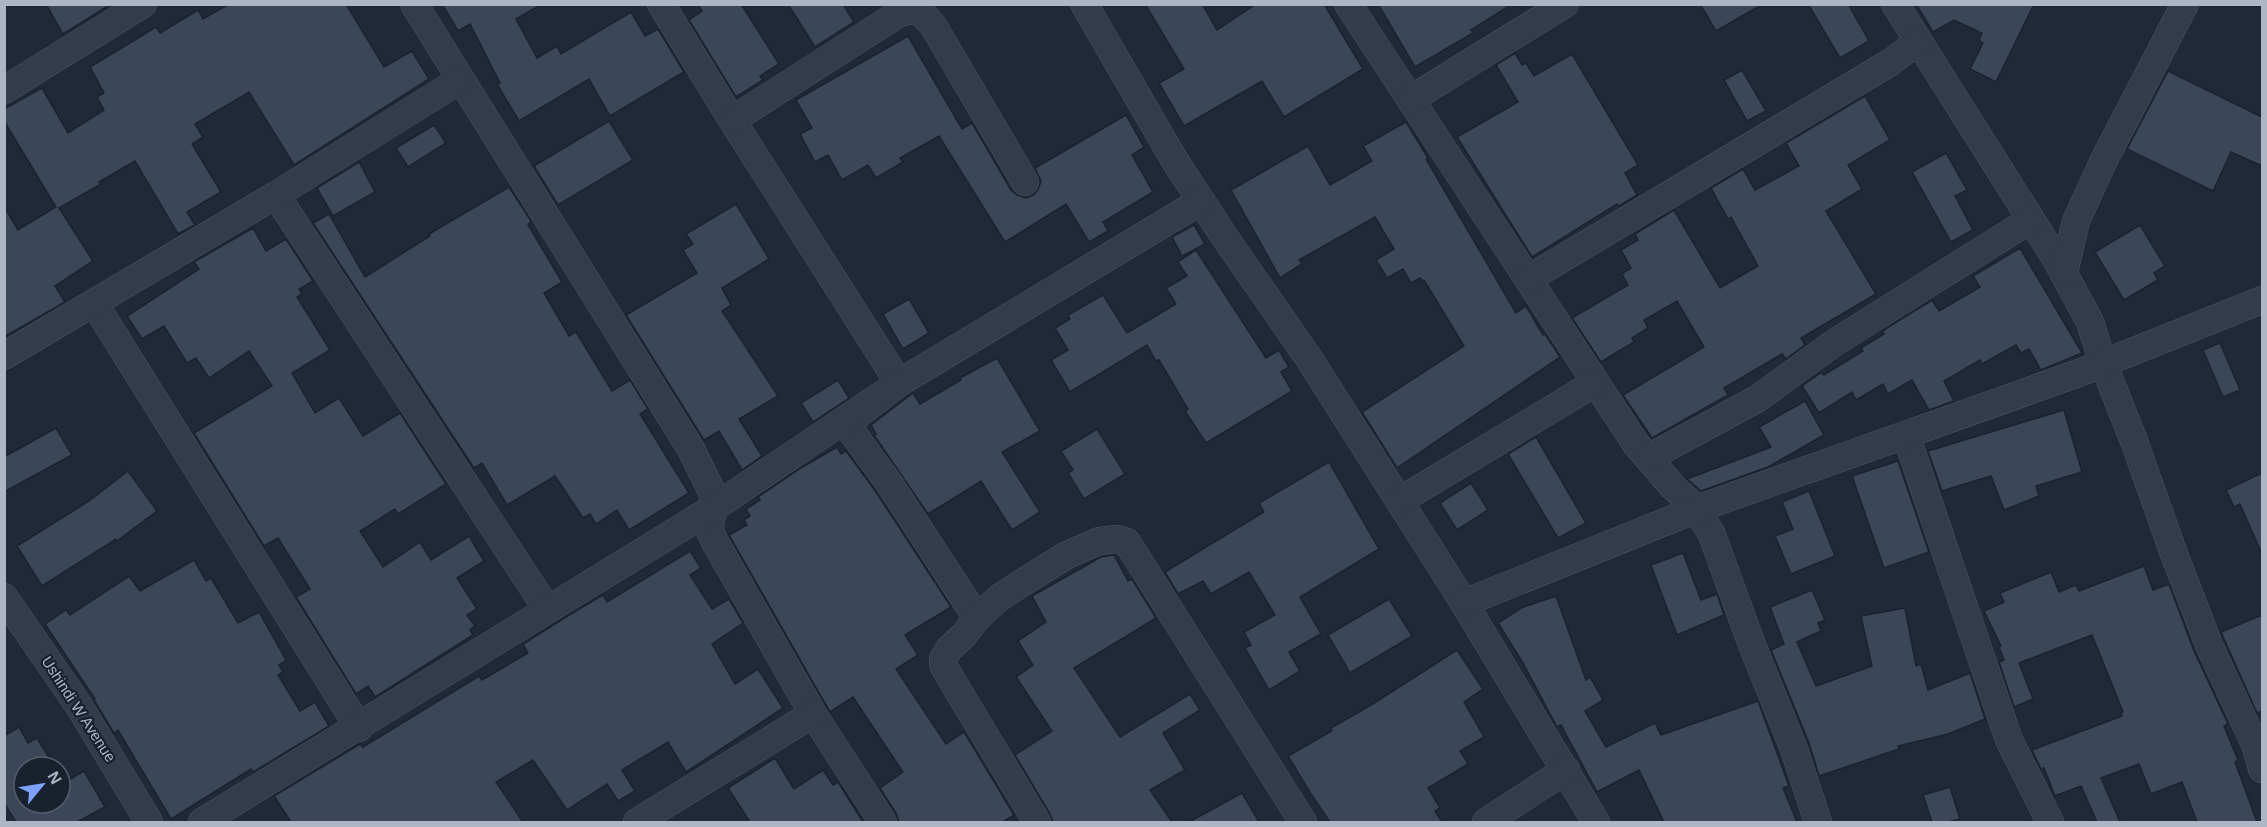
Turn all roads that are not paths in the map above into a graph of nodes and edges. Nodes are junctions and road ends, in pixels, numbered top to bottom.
1 (142, 4) edge
2 (414, 4) edge
3 (661, 4) edge
4 (1084, 4) edge
5 (1348, 4) edge
6 (1565, 4) edge
7 (1894, 4) edge
8 (2186, 4) edge
9 (1917, 42) junction
10 (460, 80) junction
11 (4, 90) edge
12 (1411, 99) junction
13 (732, 120) junction
14 (1024, 182) dead end
15 (276, 195) junction
16 (1201, 201) junction
17 (2030, 220) junction
18 (2064, 273) junction
19 (1528, 279) junction
20 (2262, 300) edge
21 (94, 303) junction
22 (4, 356) edge
23 (2103, 363) junction
24 (898, 383) junction
25 (1595, 383) junction
26 (1906, 435) junction
27 (1648, 458) junction
28 (1399, 501) junction
29 (715, 507) junction
30 (1697, 509) junction
31 (4, 597) edge
32 (1464, 603) junction
33 (547, 609) junction
34 (977, 618) junction
35 (813, 714) junction
36 (359, 728) junction
37 (2262, 769) edge
38 (1566, 770) junction
39 (149, 822) edge
40 (202, 822) edge
41 (637, 822) edge
42 (883, 822) edge
43 (1037, 822) edge
44 (1303, 822) edge
45 (1486, 822) edge
46 (1596, 822) edge
47 (1818, 822) edge
48 (2050, 822) edge

1 - 11 street
2 - 10 street
3 - 13 street
4 - 16 street
5 - 12 street
6 - 12 street
7 - 9 street
8 - 18 street
9 - 17 street
9 - 19 street
10 - 15 street
10 - 29 street
12 - 19 street
13 - 14 street
13 - 24 street
15 - 21 street
15 - 33 street
16 - 24 street
16 - 28 street
17 - 18 street
17 - 27 street
18 - 23 street
19 - 25 street
20 - 23 street
21 - 22 street
21 - 36 street
23 - 26 street
23 - 37 street
24 - 29 street
24 - 34 street
25 - 27 street
25 - 28 street
26 - 30 street
26 - 48 street
27 - 30 street
28 - 32 street
29 - 33 street
29 - 35 street
30 - 32 street
30 - 47 street
31 - 39 street, Ushindi W Avenue
32 - 38 street
33 - 36 street
34 - 43 street
34 - 44 street
35 - 41 street
35 - 42 street
36 - 40 street
38 - 45 street
38 - 46 street

